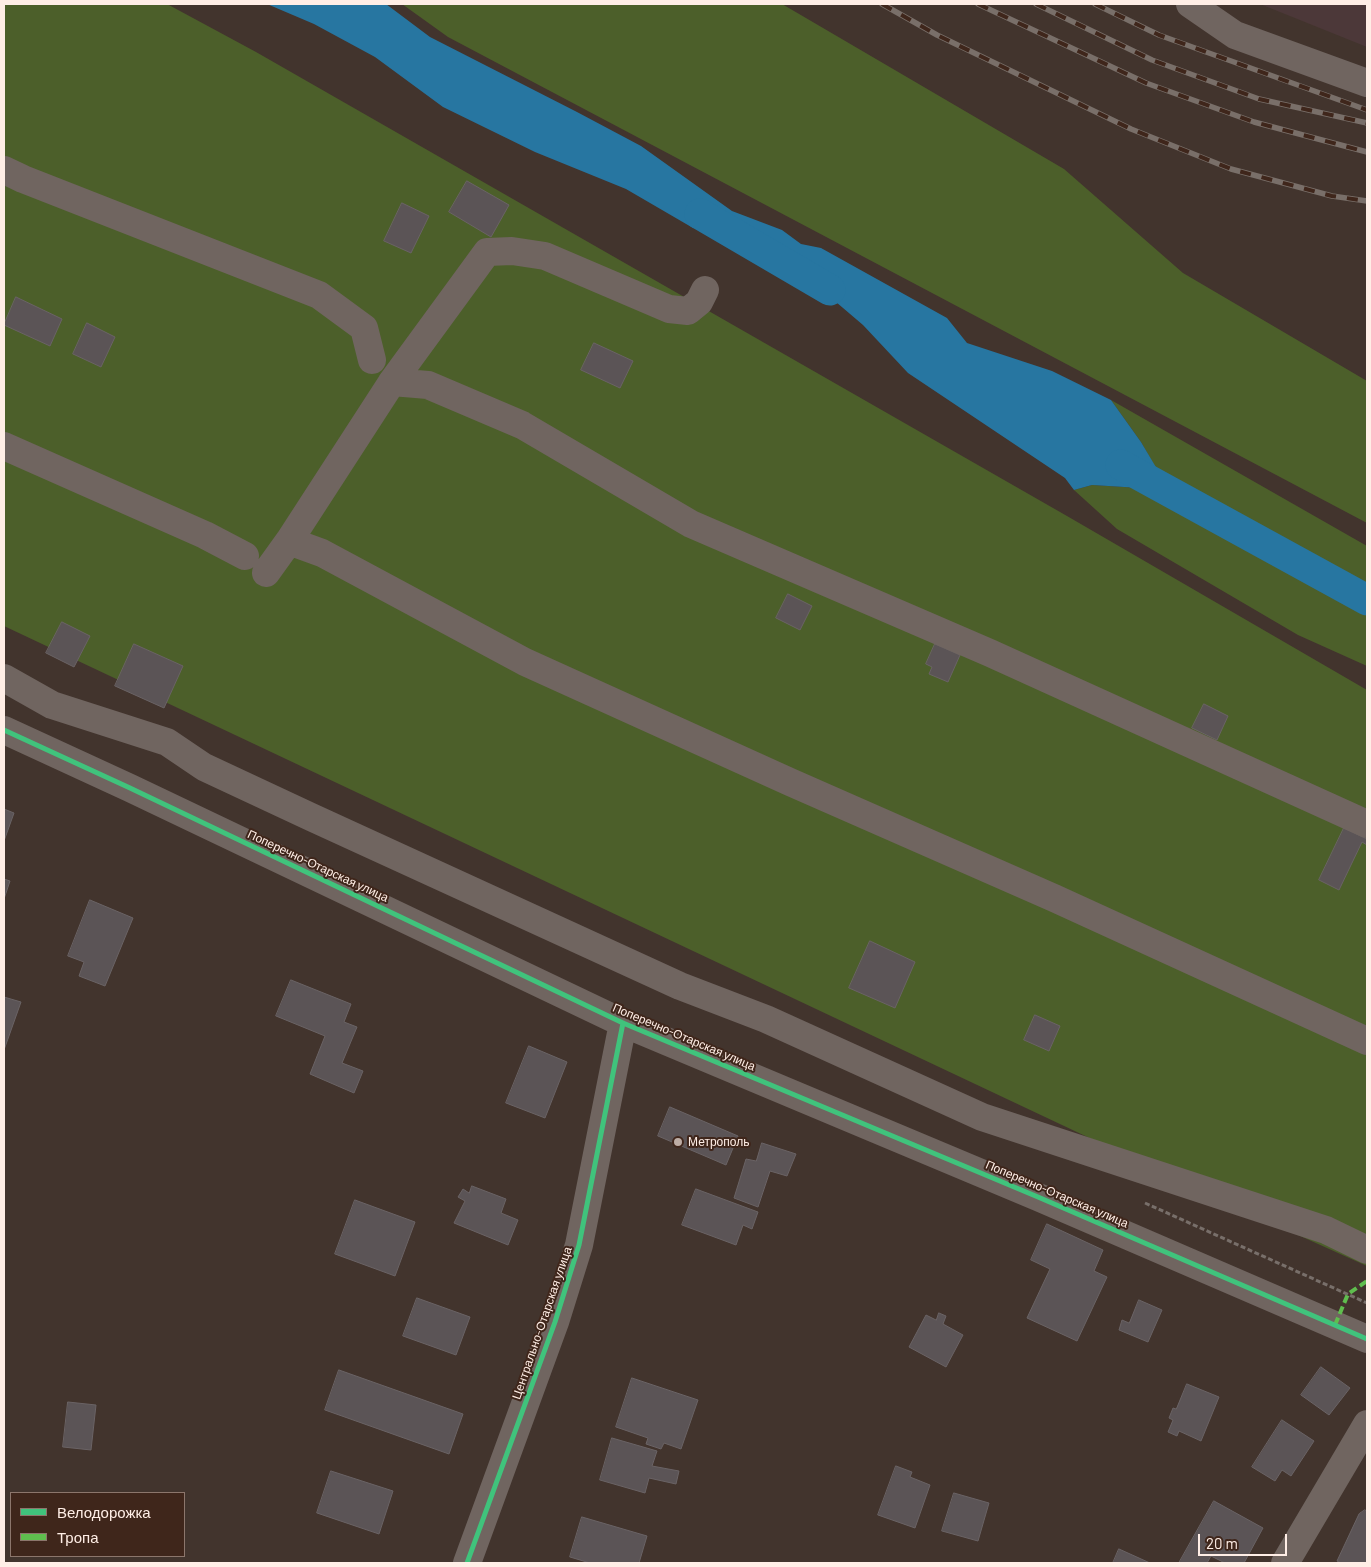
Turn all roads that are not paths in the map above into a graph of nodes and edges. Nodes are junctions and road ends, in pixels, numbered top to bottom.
1 (1190, 4) edge
2 (1367, 83) edge
3 (4, 170) edge
4 (705, 290) dead end
5 (372, 360) dead end
6 (392, 382) junction
7 (4, 446) edge
8 (289, 541) junction
9 (245, 556) dead end
10 (266, 573) dead end
11 (4, 678) edge
12 (4, 730) edge
13 (1367, 824) edge
14 (623, 1023) junction
15 (1367, 1041) edge
16 (1367, 1250) edge
17 (1367, 1339) edge
18 (1367, 1424) edge
19 (467, 1563) edge
20 (1285, 1563) edge

1 - 2 street
3 - 5 street
4 - 6 street
6 - 8 street
6 - 13 street
7 - 9 street
8 - 10 street
8 - 15 street
11 - 16 street
12 - 14 street, Поперечно-Отарская улица
14 - 17 street, Поперечно-Отарская улица
14 - 19 street, Центрально-Отарская улица
18 - 20 street

